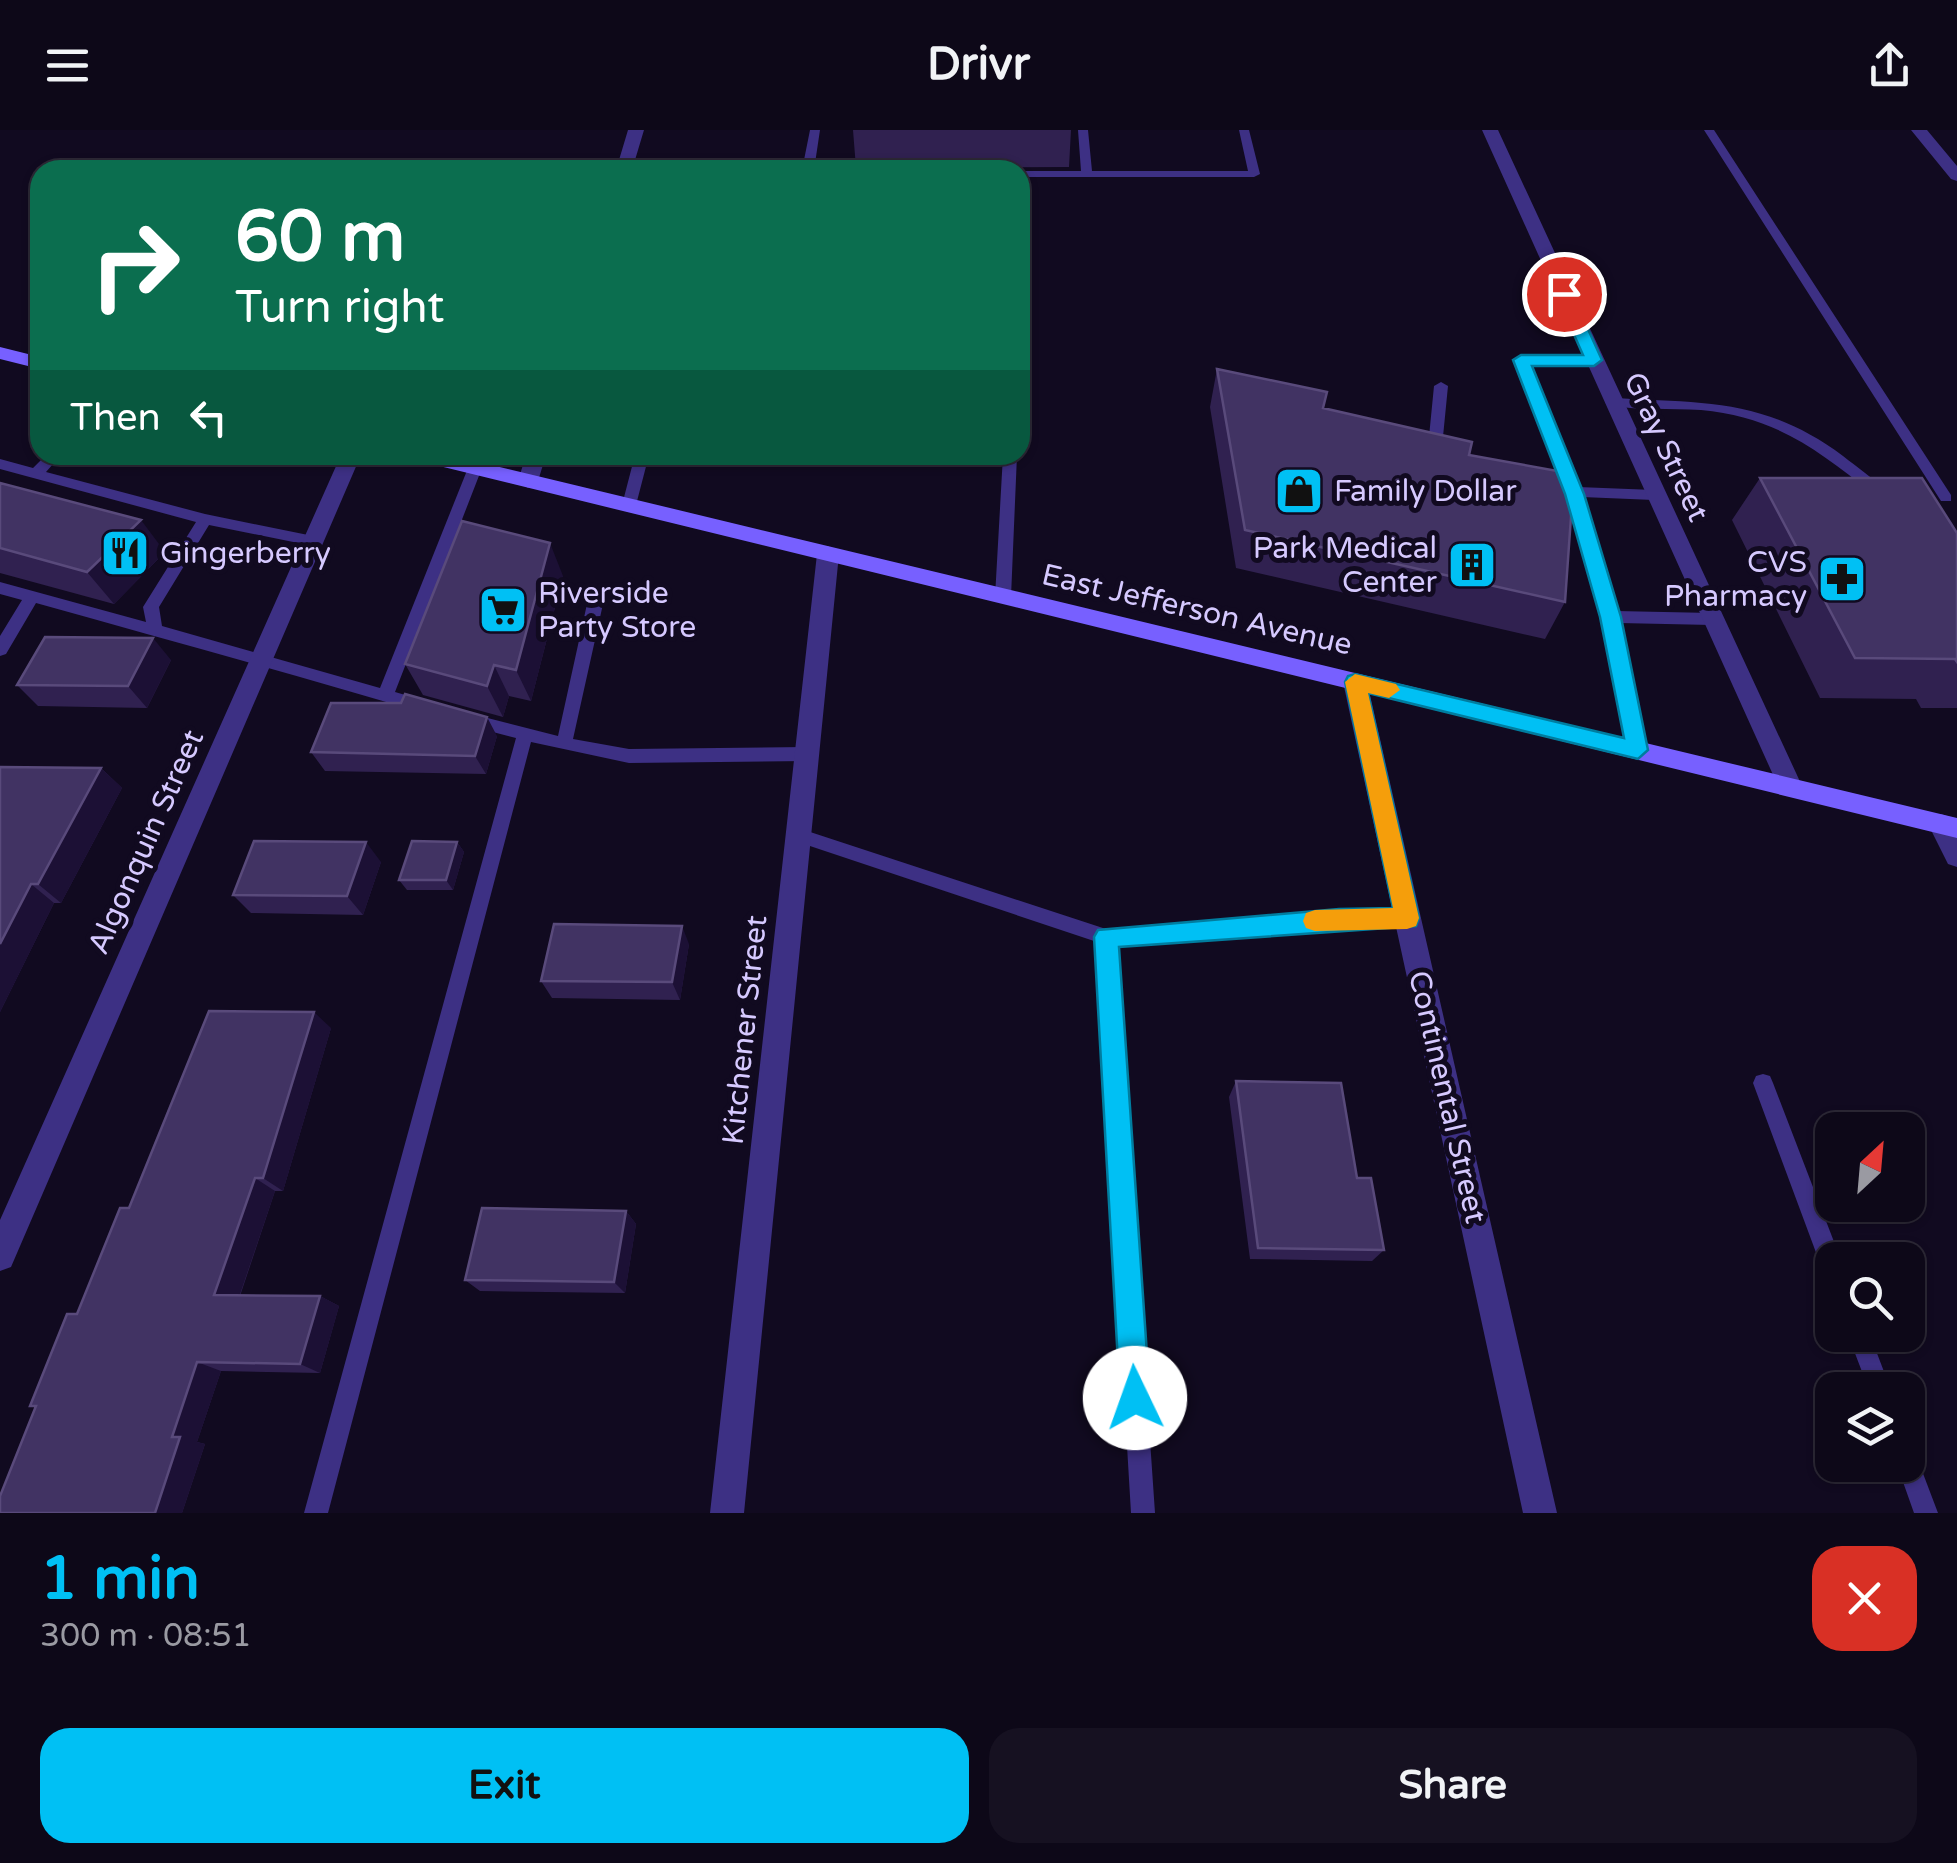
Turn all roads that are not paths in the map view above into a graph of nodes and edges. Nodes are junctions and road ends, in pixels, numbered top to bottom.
1 (636, 130) edge
2 (815, 130) edge
3 (1083, 130) edge
4 (1244, 130) edge
5 (1490, 130) edge
6 (1709, 130) edge
7 (1919, 130) edge
8 (627, 160) edge
9 (810, 160) edge
10 (1030, 174) edge
11 (1088, 174) junction
12 (1957, 176) edge
13 (0, 353) edge
14 (30, 360) edge
15 (1594, 360) junction
16 (1441, 386) dead end
17 (1612, 402) junction
18 (1449, 461) edge
19 (0, 464) edge
20 (44, 465) edge
21 (347, 465) edge
22 (463, 465) edge
23 (533, 465) edge
24 (639, 465) edge
25 (1010, 465) edge
26 (475, 468) junction
27 (37, 472) junction
28 (528, 481) junction
29 (1556, 488) edge
30 (1574, 494) junction
31 (1654, 495) junction
32 (1946, 498) dead end
33 (1893, 503) edge
34 (629, 505) junction
35 (205, 519) junction
36 (313, 541) junction
37 (828, 554) junction
38 (0, 588) edge
39 (32, 596) junction
40 (1004, 597) junction
41 (594, 604) dead end
42 (1610, 617) junction
43 (1712, 619) junction
44 (155, 630) junction
45 (0, 650) edge
46 (262, 659) junction
47 (1355, 682) junction
48 (386, 698) junction
49 (525, 734) junction
50 (564, 744) junction
51 (1638, 750) junction
52 (807, 754) junction
53 (1791, 788) junction
54 (1949, 826) edge
55 (798, 835) junction
56 (1957, 856) edge
57 (1407, 918) junction
58 (1106, 937) junction
59 (1763, 1083) dead end
60 (1823, 1242) edge
61 (0, 1256) edge
62 (1915, 1482) edge
63 (316, 1513) edge
64 (728, 1513) edge
65 (1142, 1513) edge
66 (1540, 1513) edge
67 (1926, 1513) edge

1 - 8 street
2 - 9 lane
3 - 11 lane
4 - 11 lane
5 - 15 street, Gray Street
6 - 32 lane
7 - 12 street
10 - 11 lane
13 - 14 main road
15 - 17 street, Gray Street
15 - 30 lane
16 - 18 lane
17 - 31 street, Gray Street
17 - 33 lane
19 - 27 lane
20 - 27 lane
21 - 36 street, Algonquin Street
22 - 26 main road, East Jefferson Avenue
23 - 28 street
24 - 34 lane
25 - 40 lane
26 - 28 main road, East Jefferson Avenue
26 - 48 lane
27 - 35 lane
28 - 34 main road, East Jefferson Avenue
29 - 30 lane
30 - 31 lane
30 - 42 lane
31 - 43 street, Gray Street
34 - 37 main road, East Jefferson Avenue
35 - 36 lane
35 - 44 lane
36 - 46 street, Algonquin Street
37 - 40 main road, East Jefferson Avenue
37 - 52 street, Kitchener Street
38 - 39 lane
39 - 44 lane
39 - 45 lane
40 - 47 main road, East Jefferson Avenue
41 - 50 lane
42 - 43 lane
42 - 51 lane
43 - 53 street, Gray Street
44 - 46 lane
46 - 48 lane
46 - 61 street, Algonquin Street
47 - 51 main road, East Jefferson Avenue
47 - 57 street, Continental Street
48 - 49 lane
49 - 50 lane
49 - 63 lane
50 - 52 lane
51 - 53 main road, East Jefferson Avenue
52 - 55 street, Kitchener Street
53 - 54 main road, East Jefferson Avenue
54 - 56 street
55 - 58 lane
55 - 64 street, Kitchener Street
57 - 58 lane
57 - 66 street, Continental Street
58 - 65 lane
59 - 60 lane
62 - 67 lane

